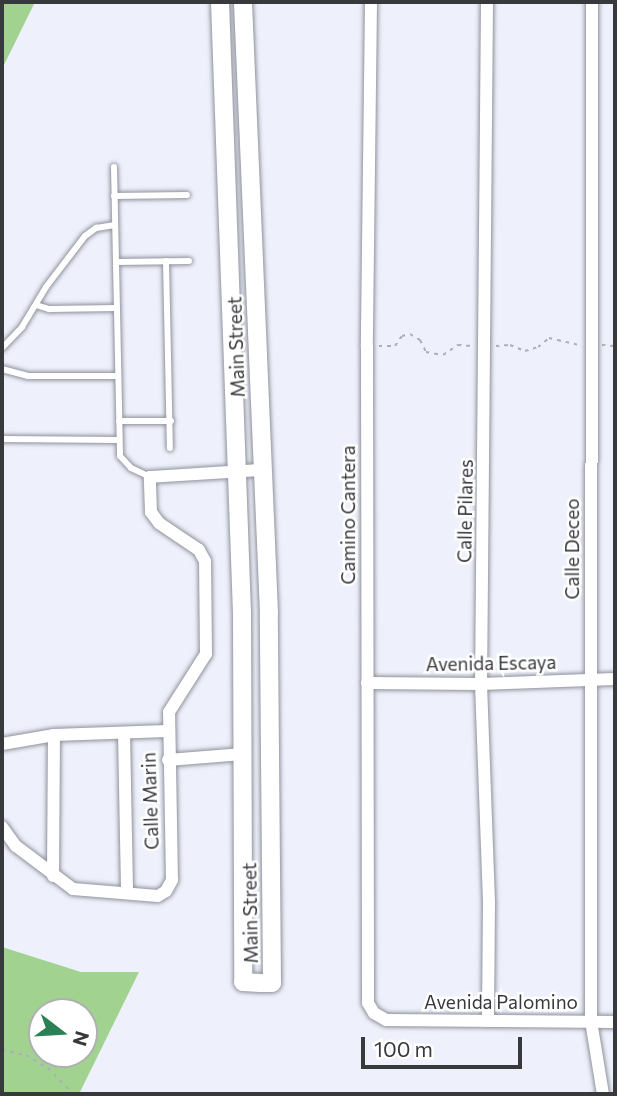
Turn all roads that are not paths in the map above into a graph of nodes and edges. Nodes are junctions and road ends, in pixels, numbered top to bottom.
1 (220, 2) edge
2 (243, 2) edge
3 (371, 2) edge
4 (487, 2) edge
5 (592, 2) edge
6 (114, 167) dead end
7 (187, 194) dead end
8 (114, 196) junction
9 (115, 225) junction
10 (166, 261) junction
11 (189, 261) dead end
12 (116, 262) junction
13 (36, 304) junction
14 (117, 309) junction
15 (2, 348) edge
16 (2, 369) edge
17 (118, 376) junction
18 (119, 421) junction
19 (171, 421) junction
20 (2, 439) edge
21 (120, 440) junction
22 (170, 448) dead end
23 (262, 470) junction
24 (236, 471) junction
25 (150, 477) junction
26 (615, 679) edge
27 (592, 681) junction
28 (367, 683) junction
29 (481, 684) junction
30 (167, 731) junction
31 (124, 733) junction
32 (54, 735) junction
33 (2, 744) edge
34 (243, 754) junction
35 (168, 760) junction
36 (2, 827) edge
37 (53, 876) junction
38 (127, 893) junction
39 (386, 1020) joint
40 (488, 1021) junction
41 (591, 1021) junction
42 (615, 1022) edge
43 (603, 1094) edge

1 - 24 main road, Main Street
2 - 23 main road, Main Street
3 - 28 street, Camino Cantera
4 - 29 street, Calle Pilares
5 - 27 street, Calle Deceo
6 - 8 lane
7 - 8 lane
8 - 9 lane
9 - 12 lane
9 - 13 lane
10 - 11 lane
10 - 12 lane
10 - 19 lane
12 - 14 lane
13 - 14 lane
13 - 15 lane
14 - 17 lane
16 - 17 lane
17 - 18 lane
18 - 19 lane
18 - 21 lane
19 - 22 lane
20 - 21 lane
21 - 25 lane
23 - 24 street
23 - 34 main road, Main Street
24 - 25 street
24 - 34 main road, Main Street
25 - 30 street
26 - 27 street, Avenida Escaya
27 - 29 street, Avenida Escaya
27 - 41 street, Calle Deceo
28 - 29 street, Avenida Escaya
28 - 39 street, Camino Cantera
29 - 40 street, Calle Pilares
30 - 31 street
30 - 35 street, Calle Marin
31 - 32 street
31 - 38 street
32 - 33 street
32 - 37 street
34 - 35 street
35 - 38 street, Calle Marin
36 - 37 street
37 - 38 street
39 - 40 street, Avenida Palomino
40 - 41 street, Avenida Palomino
41 - 42 street, Avenida Palomino
41 - 43 street, Calle Deceo

